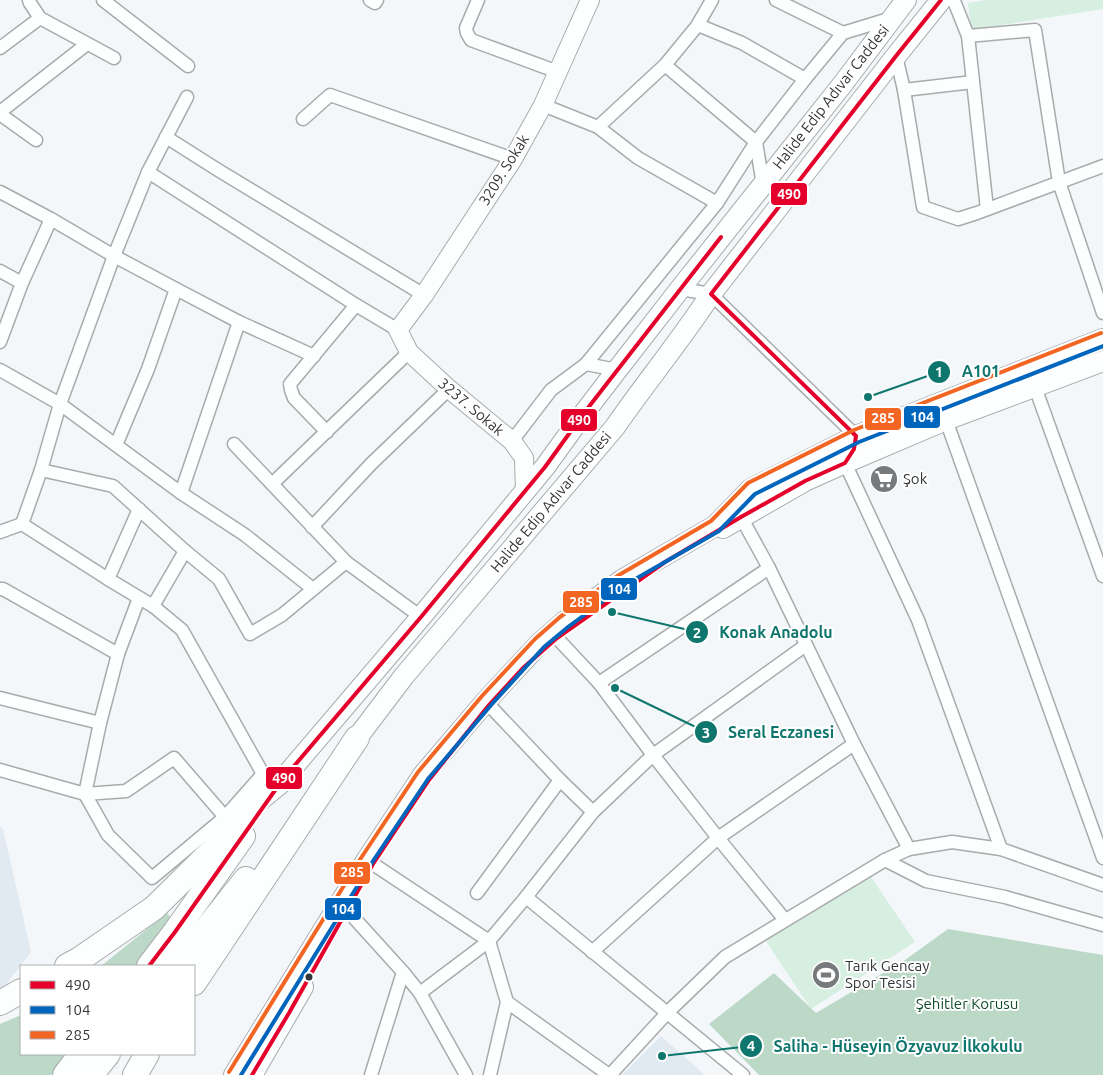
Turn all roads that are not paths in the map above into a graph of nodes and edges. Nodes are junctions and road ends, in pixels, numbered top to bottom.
1 (29, 0) edge
2 (103, 0) edge
3 (370, 0) edge
4 (377, 0) edge
5 (478, 0) edge
6 (590, 0) edge
7 (712, 0) edge
8 (776, 0) edge
9 (906, 0) edge
10 (951, 0) edge
11 (893, 9) edge
12 (40, 18) junction
13 (698, 24) junction
14 (843, 33) junction
15 (968, 36) junction
16 (87, 44) junction
17 (0, 48) edge
18 (896, 56) junction
19 (114, 58) dead end
20 (665, 65) junction
21 (188, 66) dead end
22 (558, 72) junction
23 (805, 79) junction
24 (973, 82) junction
25 (904, 90) junction
26 (187, 97) dead end
27 (543, 105) junction
28 (0, 113) edge
29 (303, 119) dead end
30 (598, 127) junction
31 (166, 137) junction
32 (36, 140) dead end
33 (756, 142) junction
34 (513, 159) junction
35 (1103, 166) edge
36 (148, 172) junction
37 (1059, 182) junction
38 (763, 185) junction
39 (0, 192) edge
40 (718, 202) junction
41 (987, 209) junction
42 (51, 219) junction
43 (114, 256) junction
44 (0, 271) edge
45 (22, 283) junction
46 (176, 289) junction
47 (680, 289) junction
48 (711, 294) junction
49 (424, 295) junction
50 (356, 305) junction
51 (1103, 313) edge
52 (239, 322) junction
53 (398, 330) junction
54 (1103, 339) edge
55 (0, 342) edge
56 (409, 352) junction
57 (314, 356) junction
58 (1103, 361) edge
59 (586, 364) junction
60 (0, 370) edge
61 (617, 370) junction
62 (1035, 387) junction
63 (449, 389) junction
64 (60, 404) junction
65 (946, 420) junction
66 (326, 432) junction
67 (856, 436) junction
68 (512, 441) junction
69 (234, 444) dead end
70 (116, 445) junction
71 (845, 463) junction
72 (41, 470) junction
73 (272, 484) junction
74 (525, 492) junction
75 (180, 493) junction
76 (139, 509) junction
77 (741, 517) junction
78 (22, 524) junction
79 (312, 526) junction
80 (0, 532) edge
81 (185, 551) junction
82 (346, 562) junction
83 (769, 568) junction
84 (1103, 576) edge
85 (108, 579) junction
86 (0, 589) edge
87 (313, 589) junction
88 (139, 598) junction
89 (154, 606) junction
90 (421, 617) junction
91 (556, 638) junction
92 (806, 645) junction
93 (118, 654) junction
94 (599, 683) junction
95 (0, 698) edge
96 (489, 705) junction
97 (100, 724) junction
98 (357, 738) junction
99 (854, 744) junction
100 (653, 755) junction
101 (0, 770) edge
102 (273, 776) junction
103 (560, 780) junction
104 (85, 794) junction
105 (593, 812) junction
106 (225, 818) junction
107 (718, 838) junction
108 (1000, 848) junction
109 (909, 849) junction
110 (1103, 858) edge
111 (885, 860) junction
112 (374, 864) junction
113 (1103, 885) edge
114 (477, 893) dead end
115 (526, 897) junction
116 (348, 908) junction
117 (785, 920) junction
118 (1103, 925) edge
119 (489, 941) junction
120 (592, 952) junction
121 (69, 965) edge
122 (150, 965) edge
123 (179, 965) edge
124 (403, 972) junction
125 (195, 981) edge
126 (20, 992) edge
127 (420, 993) junction
128 (507, 1002) junction
129 (0, 1003) edge
130 (668, 1012) junction
131 (80, 1055) edge
132 (107, 1055) edge
133 (146, 1055) edge
134 (65, 1075) edge
135 (91, 1075) edge
136 (135, 1075) edge
137 (234, 1075) edge
138 (252, 1075) edge
139 (371, 1075) edge
140 (466, 1075) edge
141 (490, 1075) edge
142 (609, 1075) edge
143 (743, 1075) edge

1 - 12 street
2 - 21 street
3 - 4 street
5 - 22 street
6 - 22 main road, 3209. Sokak
7 - 13 street
8 - 14 street
9 - 11 main road, Halide Edip Adıvar Caddesi
10 - 15 street
10 - 18 main road, Halide Edip Adıvar Caddesi
11 - 14 street
11 - 38 main road, Halide Edip Adıvar Caddesi
12 - 16 street
12 - 17 street
13 - 20 street
13 - 23 street
14 - 23 street
15 - 24 street
15 - 37 street
16 - 19 street
16 - 28 street
18 - 25 street
18 - 48 main road, Halide Edip Adıvar Caddesi
20 - 30 street
20 - 33 street
22 - 27 main road, 3209. Sokak
23 - 33 street
24 - 25 street
24 - 41 street
25 - 41 street
26 - 31 street
27 - 30 street
27 - 34 main road, 3209. Sokak
28 - 32 street
29 - 34 street
30 - 40 street
31 - 36 street
31 - 49 street
33 - 38 street
33 - 40 street
34 - 49 main road, 3209. Sokak
35 - 37 street
36 - 43 street
36 - 50 street
37 - 41 street
37 - 51 street
38 - 47 main road, Halide Edip Adıvar Caddesi
39 - 42 street
40 - 59 street
42 - 43 street
42 - 45 street
43 - 46 street
43 - 64 street
44 - 45 street
45 - 55 street
46 - 52 street
46 - 70 street
47 - 48 street
47 - 61 main road, Halide Edip Adıvar Caddesi
48 - 67 street
48 - 98 main road, Halide Edip Adıvar Caddesi
49 - 53 main road, 3209. Sokak
50 - 53 street
50 - 57 street
52 - 57 street
52 - 75 street
53 - 56 main road, 3237. Sokak
54 - 67 main road
56 - 63 main road, 3237. Sokak
56 - 66 street
57 - 66 street
58 - 62 main road
59 - 61 street
59 - 68 street
60 - 64 street
61 - 74 main road, Halide Edip Adıvar Caddesi
62 - 65 main road
62 - 84 street
63 - 68 main road, 3237. Sokak
63 - 79 street
64 - 70 street
64 - 72 street
65 - 71 main road
65 - 110 street
66 - 73 street
67 - 71 main road
67 - 137 main road
68 - 74 main road, 3237. Sokak
69 - 73 street
70 - 75 street
71 - 77 main road
71 - 108 street
72 - 76 street
72 - 78 street
73 - 79 street
74 - 90 main road, Halide Edip Adıvar Caddesi
75 - 87 street
76 - 81 street
76 - 85 street
77 - 83 street
77 - 91 main road
78 - 80 street
78 - 85 street
79 - 82 street
81 - 87 street
81 - 89 street
82 - 87 street
82 - 90 street
83 - 92 street
83 - 94 street
85 - 88 street
86 - 93 street
88 - 89 street
88 - 93 street
89 - 102 street
90 - 102 main road, Halide Edip Adıvar Caddesi
91 - 94 street
91 - 96 main road
92 - 99 street
92 - 100 street
93 - 97 street
94 - 100 street
95 - 97 street
96 - 103 street
96 - 112 main road
97 - 104 street
98 - 123 highway
98 - 125 highway
99 - 107 street
99 - 109 street
100 - 105 street
100 - 107 street
101 - 104 street
102 - 106 street
102 - 121 highway
102 - 122 highway
103 - 105 street
103 - 114 street
104 - 106 street
104 - 106 street
105 - 115 street
107 - 117 street
107 - 120 street
108 - 109 street
108 - 113 street
109 - 111 street
111 - 117 street
111 - 118 street
112 - 116 main road
112 - 119 street
115 - 119 street
115 - 120 street
116 - 124 street
116 - 138 main road
117 - 130 street
119 - 127 street
119 - 128 street
120 - 130 street
124 - 127 street
124 - 139 street
126 - 129 highway
127 - 140 street
128 - 141 street
128 - 142 street
130 - 142 street
130 - 143 street
131 - 134 highway
132 - 135 highway
133 - 136 highway

